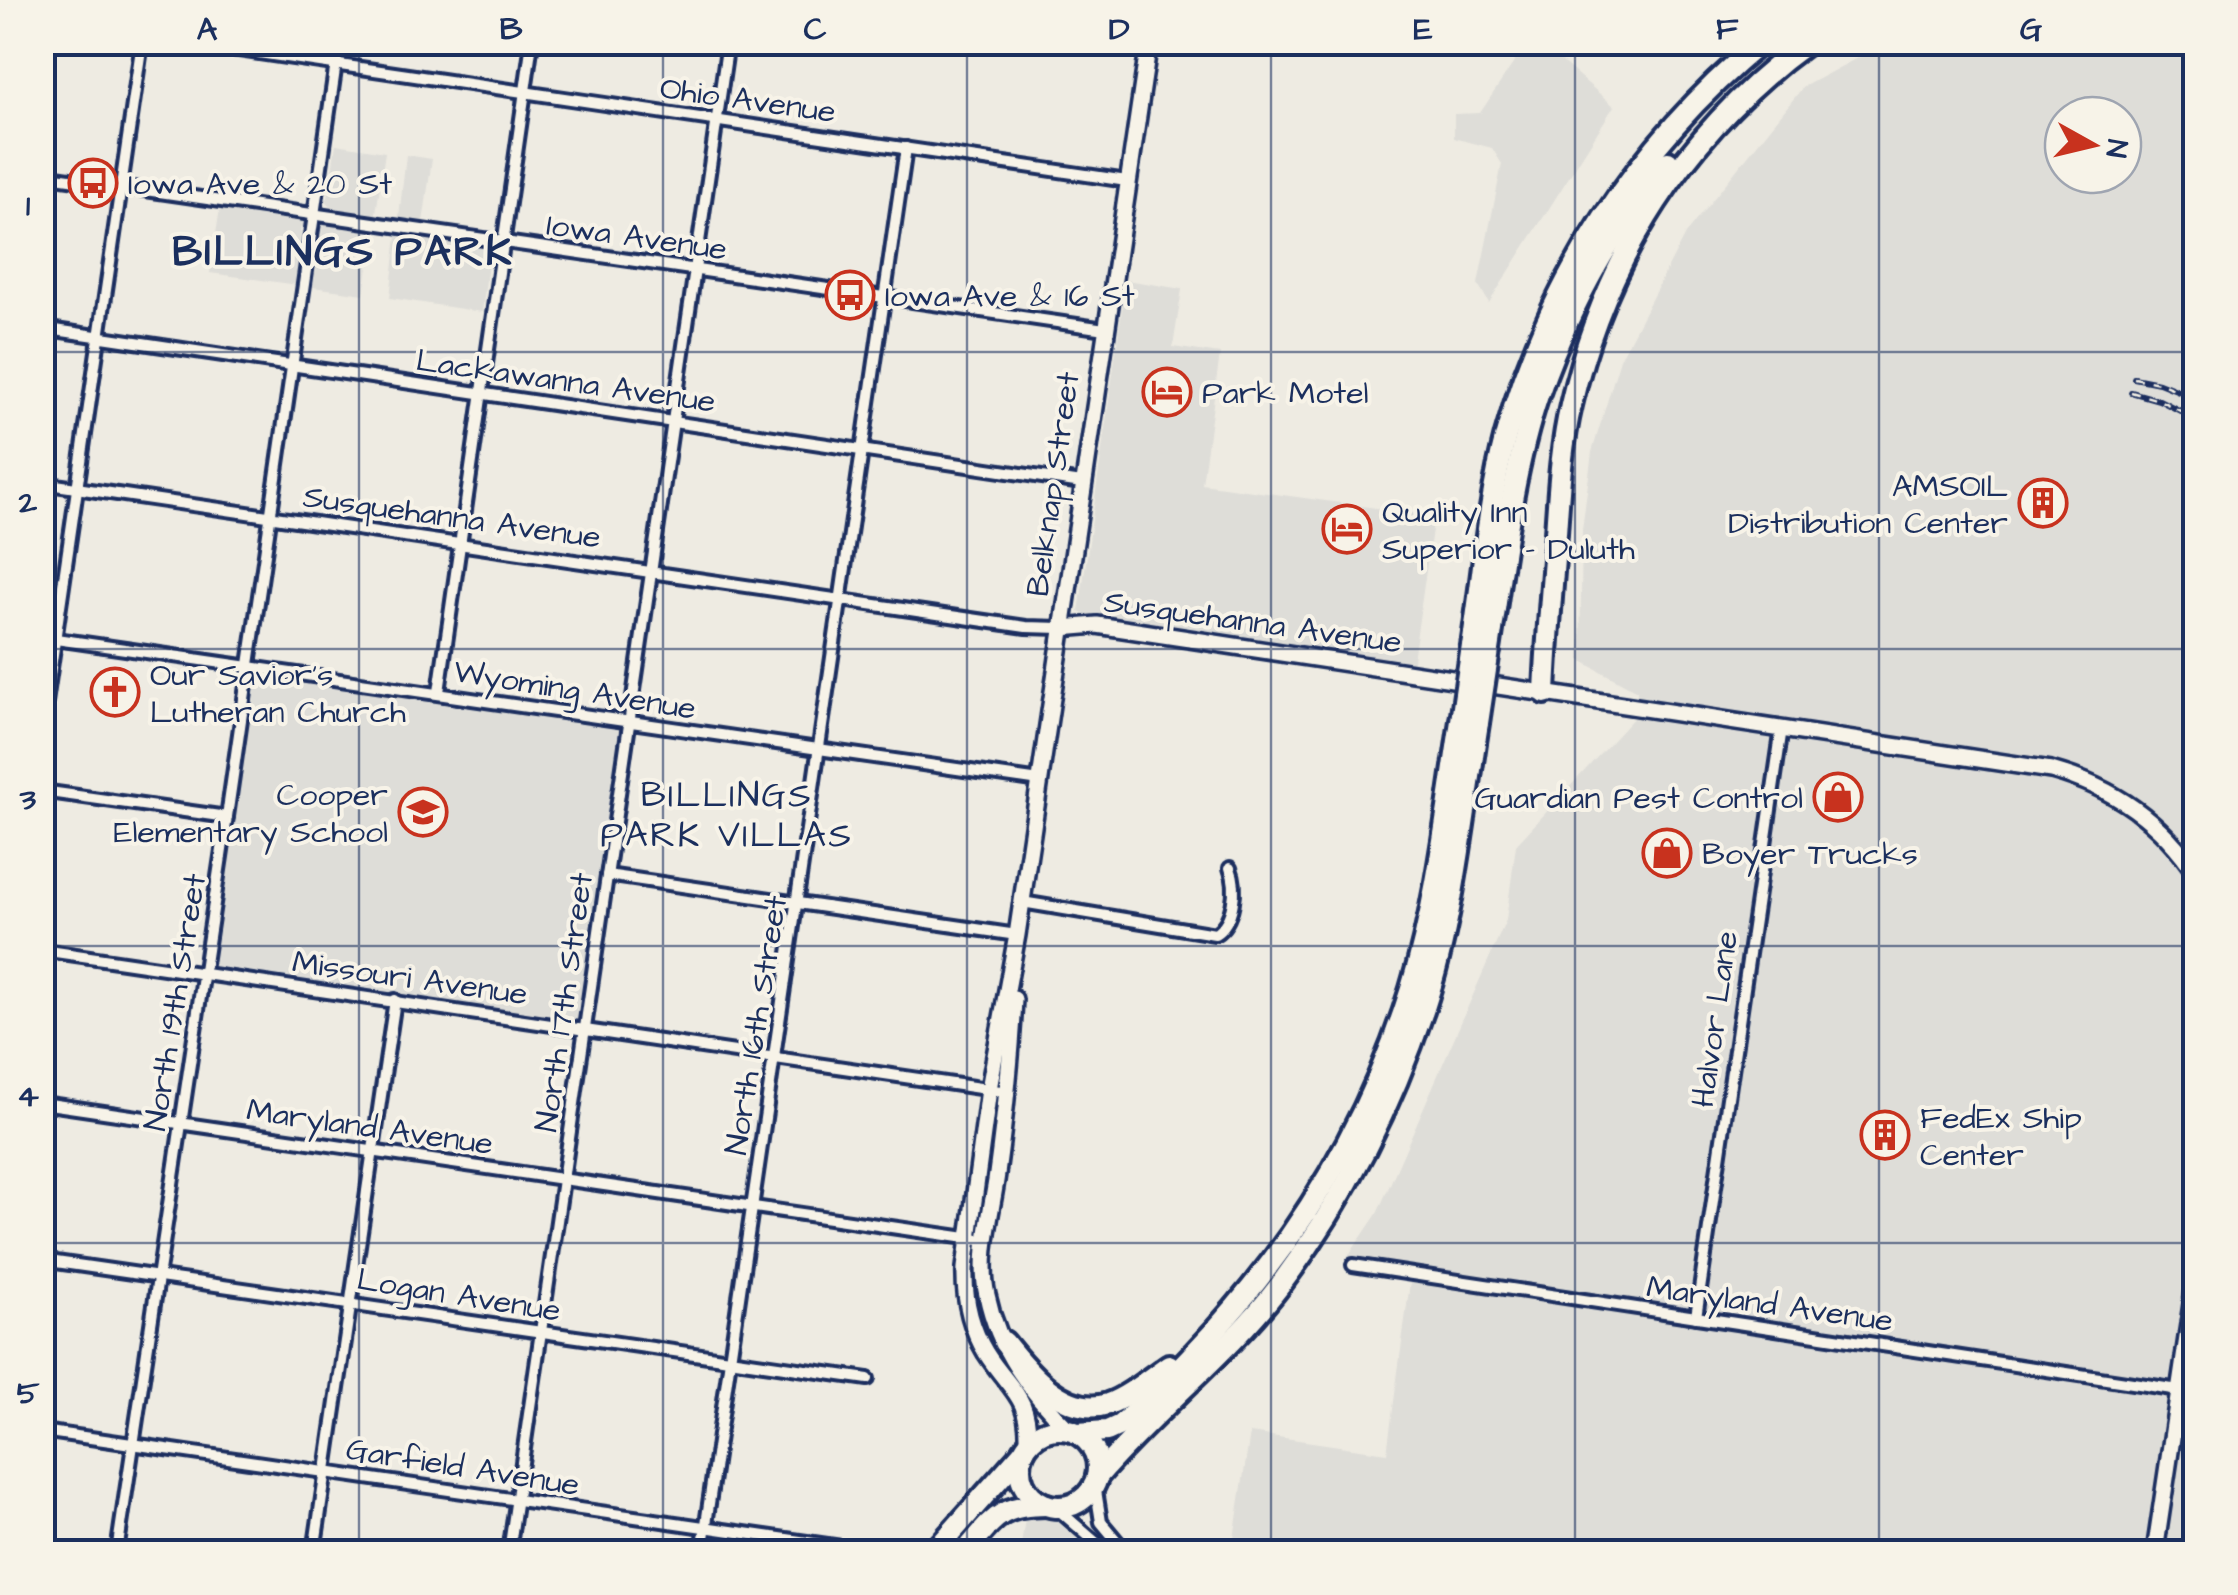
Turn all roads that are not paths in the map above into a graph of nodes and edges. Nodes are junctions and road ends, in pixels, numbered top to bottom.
1 (142, 42) edge
2 (184, 42) edge
3 (338, 42) edge
4 (532, 42) edge
5 (728, 42) edge
6 (1148, 42) edge
7 (1761, 42) edge
8 (1790, 42) edge
9 (1808, 42) edge
10 (336, 65) junction
11 (525, 92) junction
12 (717, 120) junction
13 (906, 148) junction
14 (42, 175) edge
15 (1128, 181) junction
16 (122, 186) junction
17 (312, 214) junction
18 (504, 243) junction
19 (695, 269) junction
20 (886, 297) junction
21 (42, 328) edge
22 (1105, 329) junction
23 (100, 336) junction
24 (290, 365) junction
25 (482, 392) junction
26 (673, 421) junction
27 (863, 451) junction
28 (1082, 483) junction
29 (42, 484) edge
30 (79, 488) junction
31 (268, 516) junction
32 (460, 544) junction
33 (651, 573) junction
34 (842, 600) junction
35 (1061, 628) junction
36 (42, 637) edge
37 (56, 639) junction
38 (1481, 648) junction
39 (249, 666) junction
40 (439, 692) junction
41 (1545, 694) junction
42 (1470, 722) junction
43 (629, 724) junction
44 (1782, 728) junction
45 (42, 730) edge
46 (821, 752) junction
47 (1040, 781) junction
48 (42, 791) edge
49 (227, 817) junction
50 (1230, 868) dead end
51 (2192, 868) edge
52 (607, 874) junction
53 (799, 902) junction
54 (1022, 902) junction
55 (1018, 935) junction
56 (42, 950) edge
57 (202, 973) junction
58 (395, 1000) junction
59 (585, 1028) junction
60 (776, 1056) junction
61 (989, 1089) junction
62 (1007, 1092) junction
63 (42, 1103) edge
64 (180, 1122) junction
65 (372, 1152) junction
66 (563, 1180) junction
67 (753, 1208) junction
68 (968, 1238) junction
69 (987, 1241) junction
70 (42, 1260) edge
71 (1353, 1265) dead end
72 (158, 1276) junction
73 (2196, 1277) edge
74 (350, 1303) junction
75 (1696, 1318) junction
76 (1215, 1331) junction
77 (541, 1332) junction
78 (1004, 1342) junction
79 (2190, 1352) edge
80 (730, 1360) junction
81 (868, 1379) dead end
82 (2180, 1390) junction
83 (42, 1431) edge
84 (1073, 1431) junction
85 (134, 1444) junction
86 (1026, 1447) junction
87 (326, 1470) junction
88 (1096, 1480) junction
89 (516, 1499) junction
90 (1050, 1506) junction
91 (706, 1527) junction
92 (940, 1546) edge
93 (847, 1550) edge
94 (116, 1552) edge
95 (314, 1552) edge
96 (509, 1552) edge
97 (702, 1552) edge
98 (876, 1552) edge
99 (922, 1552) edge
100 (965, 1552) edge
101 (1107, 1552) edge
102 (1126, 1552) edge
103 (2156, 1552) edge

1 - 16 street
2 - 10 street, Ohio Avenue
3 - 10 street, North 19th Street
4 - 11 street
5 - 12 street, North 17th Street
6 - 15 street, Belknap Street
7 - 38 highway
8 - 38 highway
9 - 41 highway
10 - 11 street, Ohio Avenue
10 - 17 street, North 19th Street
11 - 12 street, Ohio Avenue
11 - 18 street
12 - 13 street, Ohio Avenue
12 - 19 street, North 17th Street
13 - 15 street, Ohio Avenue
13 - 20 street, North 16th Street
14 - 16 street, Iowa Avenue
15 - 22 street, Belknap Street
16 - 17 street, Iowa Avenue
16 - 23 street
17 - 18 street, Iowa Avenue
17 - 24 street, North 19th Street
18 - 19 street, Iowa Avenue
18 - 25 street
19 - 20 street, Iowa Avenue
19 - 26 street, North 17th Street
20 - 22 street, Iowa Avenue
20 - 27 street, North 16th Street
21 - 23 street, Lackawanna Avenue
22 - 28 street, Belknap Street
23 - 24 street, Lackawanna Avenue
23 - 30 street
24 - 25 street, Lackawanna Avenue
24 - 31 street, North 19th Street
25 - 26 street, Lackawanna Avenue
25 - 32 street
26 - 27 street, Lackawanna Avenue
26 - 33 street, North 17th Street
27 - 28 street, Lackawanna Avenue
27 - 34 street, North 16th Street
28 - 35 street, Belknap Street
29 - 30 street, Susquehanna Avenue
30 - 31 street, Susquehanna Avenue
30 - 37 street
31 - 32 street, Susquehanna Avenue
31 - 39 street, North 19th Street
32 - 33 street, Susquehanna Avenue
32 - 40 street
33 - 34 street, Susquehanna Avenue
33 - 43 street, North 17th Street
34 - 35 street, Susquehanna Avenue
34 - 46 street, North 16th Street
35 - 41 street, Susquehanna Avenue
35 - 47 street, Belknap Street
36 - 37 street, Wyoming Avenue
37 - 39 street, Wyoming Avenue
37 - 45 street
38 - 42 highway, bridge
39 - 40 street, Wyoming Avenue
39 - 49 street, North 19th Street
40 - 43 street, Wyoming Avenue
41 - 44 street, Susquehanna Avenue
42 - 76 highway
42 - 88 highway
43 - 46 street, Wyoming Avenue
43 - 52 street, North 17th Street
44 - 51 street, Susquehanna Avenue
44 - 75 street, Halvor Lane
46 - 47 street, Wyoming Avenue
46 - 53 street, North 16th Street
47 - 54 street, Belknap Street
48 - 49 street
49 - 57 street, North 19th Street
50 - 54 street
52 - 53 street
52 - 59 street, North 17th Street
53 - 55 street
53 - 60 street, North 16th Street
54 - 55 street, Belknap Street
55 - 61 street, Belknap Street
55 - 62 street, Belknap Street
56 - 57 street, Missouri Avenue
57 - 58 street, Missouri Avenue
57 - 64 street, North 19th Street
58 - 59 street, Missouri Avenue
58 - 65 street
59 - 60 street, Missouri Avenue
59 - 66 street, North 17th Street
60 - 61 street, Missouri Avenue
60 - 67 street, North 16th Street
61 - 62 street, Missouri Avenue
61 - 68 street, Belknap Street
62 - 69 street, Belknap Street
63 - 64 street, Maryland Avenue
64 - 65 street, Maryland Avenue
64 - 72 street, North 19th Street
65 - 66 street, Maryland Avenue
65 - 74 street
66 - 67 street, Maryland Avenue
66 - 77 street, North 17th Street
67 - 68 street, Maryland Avenue
67 - 80 street, North 16th Street
68 - 69 street, Maryland Avenue
68 - 86 street, Belknap Street
69 - 78 street, Belknap Street
70 - 72 street, Logan Avenue
71 - 75 street, Maryland Avenue
72 - 74 street, Logan Avenue
72 - 85 street, North 19th Street
73 - 79 street
74 - 77 street, Logan Avenue
74 - 87 street
75 - 82 street, Maryland Avenue
76 - 78 highway
76 - 84 highway
77 - 80 street, Logan Avenue
77 - 89 street, North 17th Street
78 - 84 street, Belknap Street
79 - 82 street
80 - 81 street, Logan Avenue
80 - 91 street, North 16th Street
82 - 103 street
83 - 85 street, Garfield Avenue
84 - 86 highway
84 - 88 highway
85 - 87 street, Garfield Avenue
85 - 94 street, North 19th Street
86 - 90 highway
86 - 92 highway
87 - 89 street, Garfield Avenue
87 - 95 street
88 - 90 highway
88 - 102 street
89 - 91 street, Garfield Avenue
89 - 96 street, North 17th Street
90 - 100 highway
90 - 101 street
91 - 93 street, Garfield Avenue
91 - 97 street, North 16th Street
92 - 99 highway
93 - 98 street, Garfield Avenue

